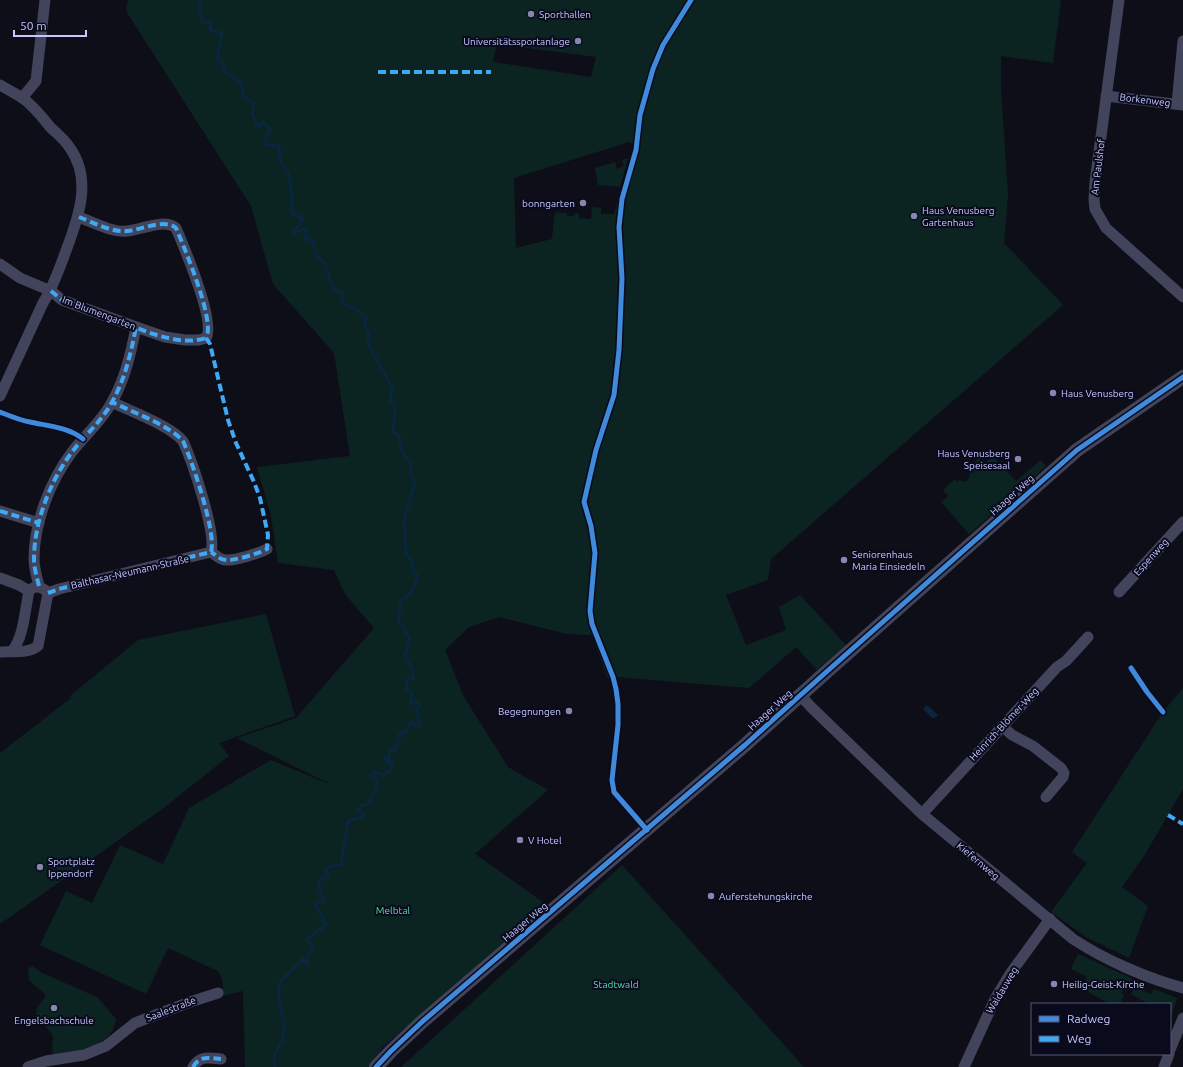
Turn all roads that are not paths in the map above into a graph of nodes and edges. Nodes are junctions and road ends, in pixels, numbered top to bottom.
1 (45, 0) edge
2 (1119, 0) edge
3 (1183, 41) edge
4 (0, 85) edge
5 (1106, 96) junction
6 (22, 98) junction
7 (1180, 104) edge
8 (79, 217) junction
9 (0, 264) edge
10 (51, 291) junction
11 (1183, 297) edge
12 (136, 327) junction
13 (1183, 377) edge
14 (0, 396) edge
15 (112, 402) junction
16 (0, 511) edge
17 (1183, 522) edge
18 (39, 523) junction
19 (267, 549) dead end
20 (211, 552) junction
21 (0, 578) edge
22 (39, 590) junction
23 (1119, 592) dead end
24 (1088, 637) dead end
25 (12, 651) junction
26 (0, 652) edge
27 (800, 695) junction
28 (1002, 726) junction
29 (1046, 797) dead end
30 (922, 814) junction
31 (1050, 919) junction
32 (1183, 988) edge
33 (218, 993) dead end
34 (130, 1015) dead end
35 (1183, 1018) edge
36 (127, 1029) junction
37 (1171, 1048) edge
38 (1169, 1055) edge
39 (221, 1059) dead end
40 (28, 1067) edge
41 (194, 1067) edge
42 (376, 1067) edge
43 (964, 1067) edge
44 (1164, 1067) edge

1 - 6 street
2 - 5 street, Am Paulshof
3 - 7 street
4 - 6 street
5 - 7 street, Borkenweg
5 - 11 street, Am Paulshof
6 - 8 street
8 - 10 street
8 - 12 street, Im Blumengarten
9 - 10 street, Im Blumengarten
10 - 12 street, Im Blumengarten
10 - 14 street
12 - 15 street
13 - 27 street, Haager Weg
15 - 18 street
15 - 20 street
16 - 18 street
17 - 23 street, Espenweg
18 - 22 street
19 - 20 street
20 - 22 street, Balthasar-Neumann-Straße
21 - 22 street
22 - 25 street
22 - 25 street
24 - 28 street, Heinrich-Blömer-Weg
25 - 26 street
27 - 30 street, Kiefernweg
27 - 42 street, Haager Weg
28 - 29 street
28 - 30 street, Heinrich-Blömer-Weg
30 - 31 street, Kiefernweg
31 - 32 street, Kiefernweg
31 - 43 street, Waldauweg
33 - 36 street, Saalestraße
34 - 36 street, Saalestraße
35 - 37 street
36 - 40 street, Saalestraße
38 - 44 street
39 - 41 street

